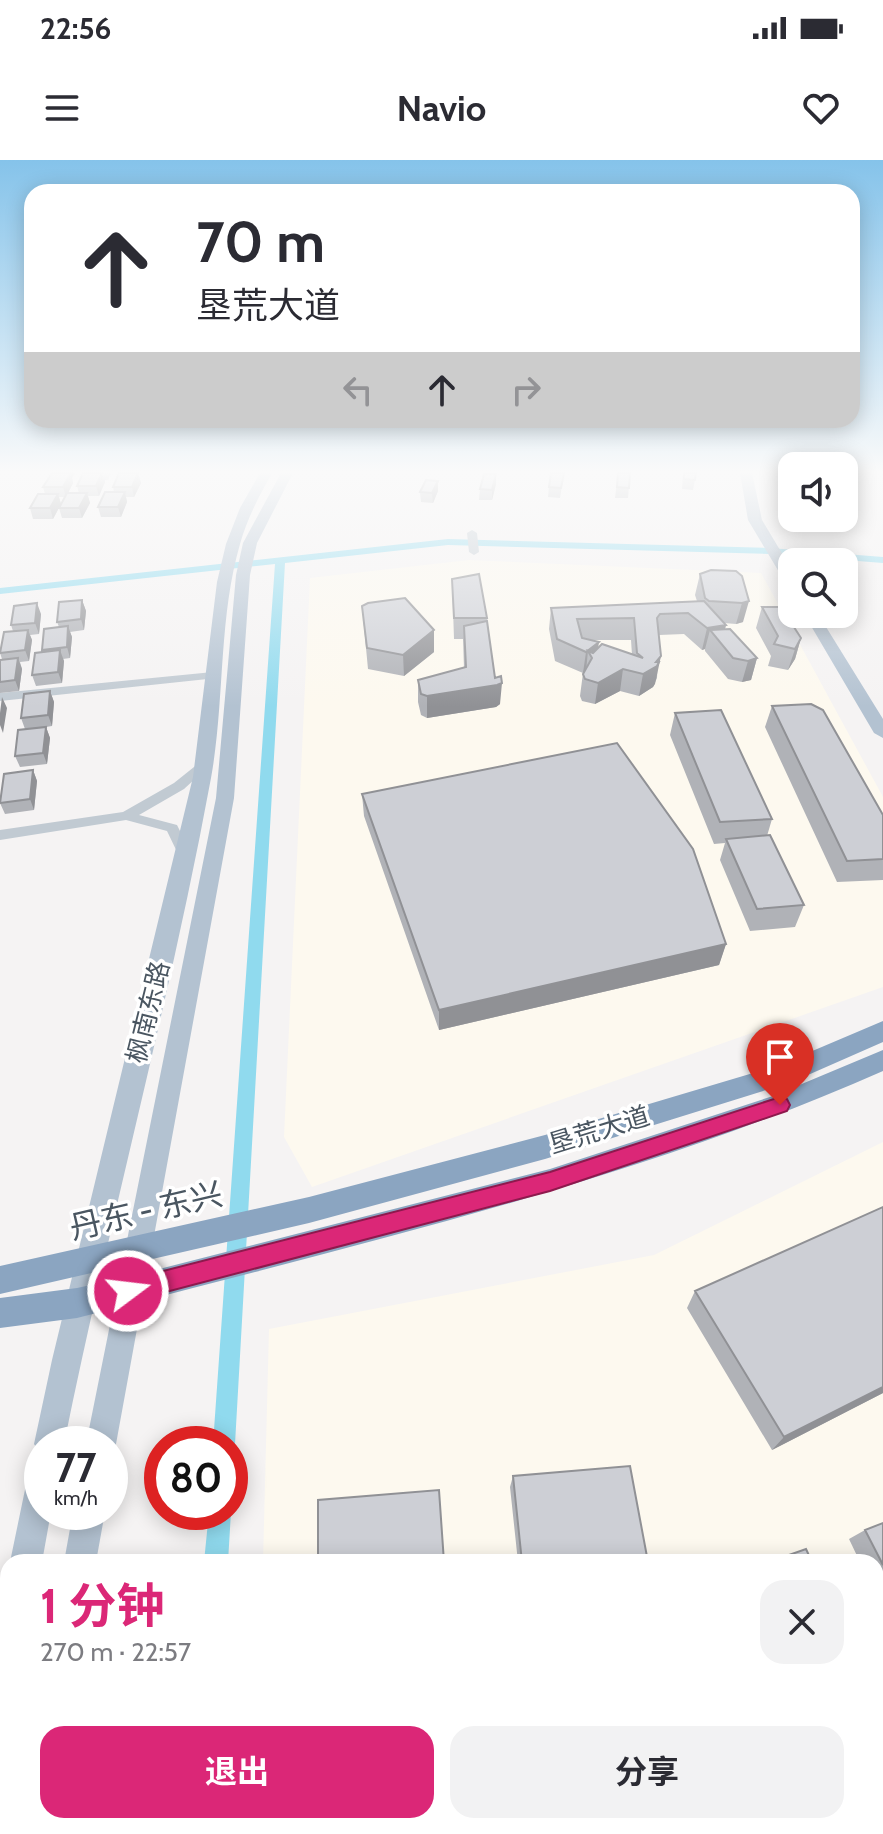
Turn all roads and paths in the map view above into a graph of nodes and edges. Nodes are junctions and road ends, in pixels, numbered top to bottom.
1 (233, 551) edge
2 (243, 551) edge
3 (236, 565) junction
4 (819, 628) edge
5 (213, 676) junction
6 (0, 697) edge
7 (883, 733) edge
8 (204, 763) junction
9 (126, 816) junction
10 (0, 835) edge
11 (185, 855) junction
12 (883, 1031) edge
13 (883, 1060) edge
14 (309, 1210) joint
15 (137, 1250) junction
16 (87, 1263) junction
17 (0, 1280) edge
18 (128, 1291) junction
19 (77, 1303) junction
20 (0, 1313) edge
21 (53, 1426) edge
22 (104, 1426) edge
23 (32, 1530) edge
24 (86, 1530) edge
25 (28, 1554) edge
26 (81, 1554) edge

1 - 3 main road, 枫南东路
2 - 3 main road, 枫南东路
3 - 5 main road, 枫南东路
3 - 15 main road, 枫南东路
4 - 7 main road
5 - 6 street
5 - 8 main road, 枫南东路
8 - 9 street
8 - 11 main road, 枫南东路
9 - 10 street
9 - 11 street
11 - 16 main road, 枫南东路
12 - 14 highway, 垦荒大道
13 - 18 highway, 垦荒大道
14 - 15 highway, 丹东 - 东兴
15 - 16 highway, 丹东 - 东兴
15 - 18 main road, 枫南东路
16 - 17 highway, 丹东 - 东兴
16 - 19 main road, 枫南东路
18 - 19 highway
18 - 22 main road, 枫南东路
19 - 20 highway
19 - 21 main road, 枫南东路
23 - 25 main road
24 - 26 main road

